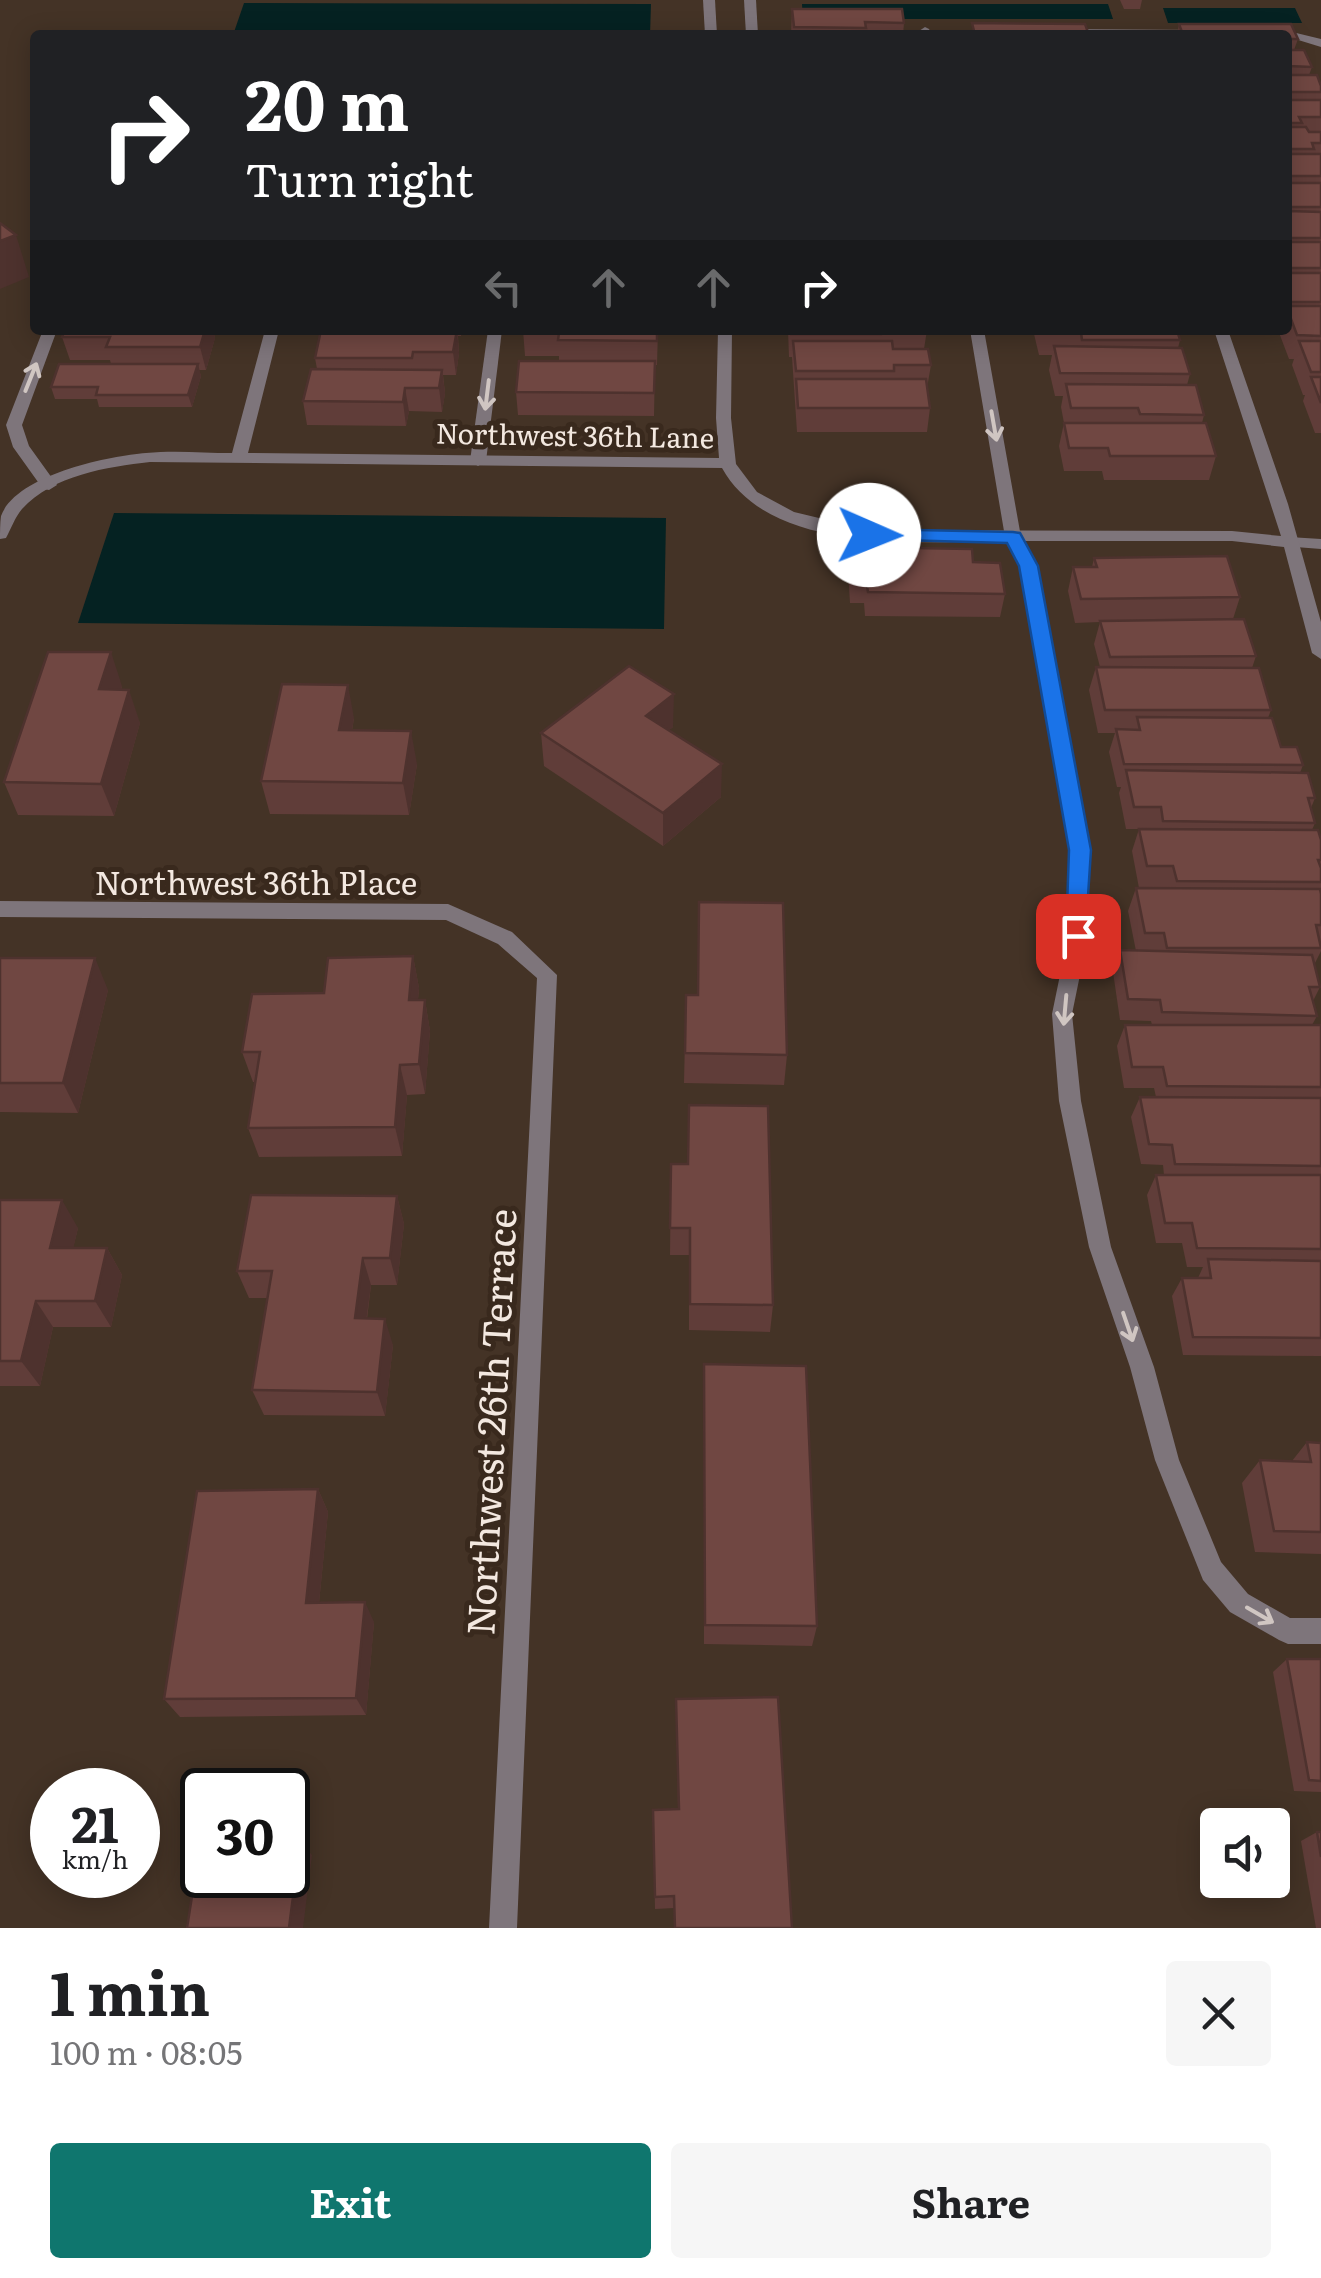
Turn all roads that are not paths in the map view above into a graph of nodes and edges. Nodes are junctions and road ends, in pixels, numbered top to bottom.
1 (709, 0) edge
2 (750, 0) edge
3 (711, 30) edge
4 (752, 30) edge
5 (48, 335) edge
6 (271, 335) edge
7 (494, 335) edge
8 (725, 335) edge
9 (978, 335) edge
10 (1223, 335) edge
11 (239, 458) junction
12 (478, 461) junction
13 (728, 464) junction
14 (49, 486) junction
15 (0, 534) edge
16 (1013, 538) junction
17 (1289, 542) junction
18 (1321, 544) edge
19 (1321, 653) edge
20 (0, 910) edge
21 (506, 938) joint
22 (1321, 1632) edge
23 (503, 1928) edge

1 - 3 street
2 - 4 street
14 -> 5 street
6 - 11 street
7 -> 12 street
8 - 13 street
9 -> 16 street
10 - 17 street
11 - 12 street, Northwest 36th Lane
11 - 14 street, Northwest 36th Lane
12 - 13 street, Northwest 36th Lane
13 - 16 street, Northwest 36th Lane
14 - 15 street, Northwest 36th Lane
16 - 17 street, Northwest 36th Lane
16 -> 22 street
17 - 18 street, Northwest 36th Lane
17 - 19 street
20 - 21 street, Northwest 36th Place
21 - 23 street, Northwest 26th Terrace

